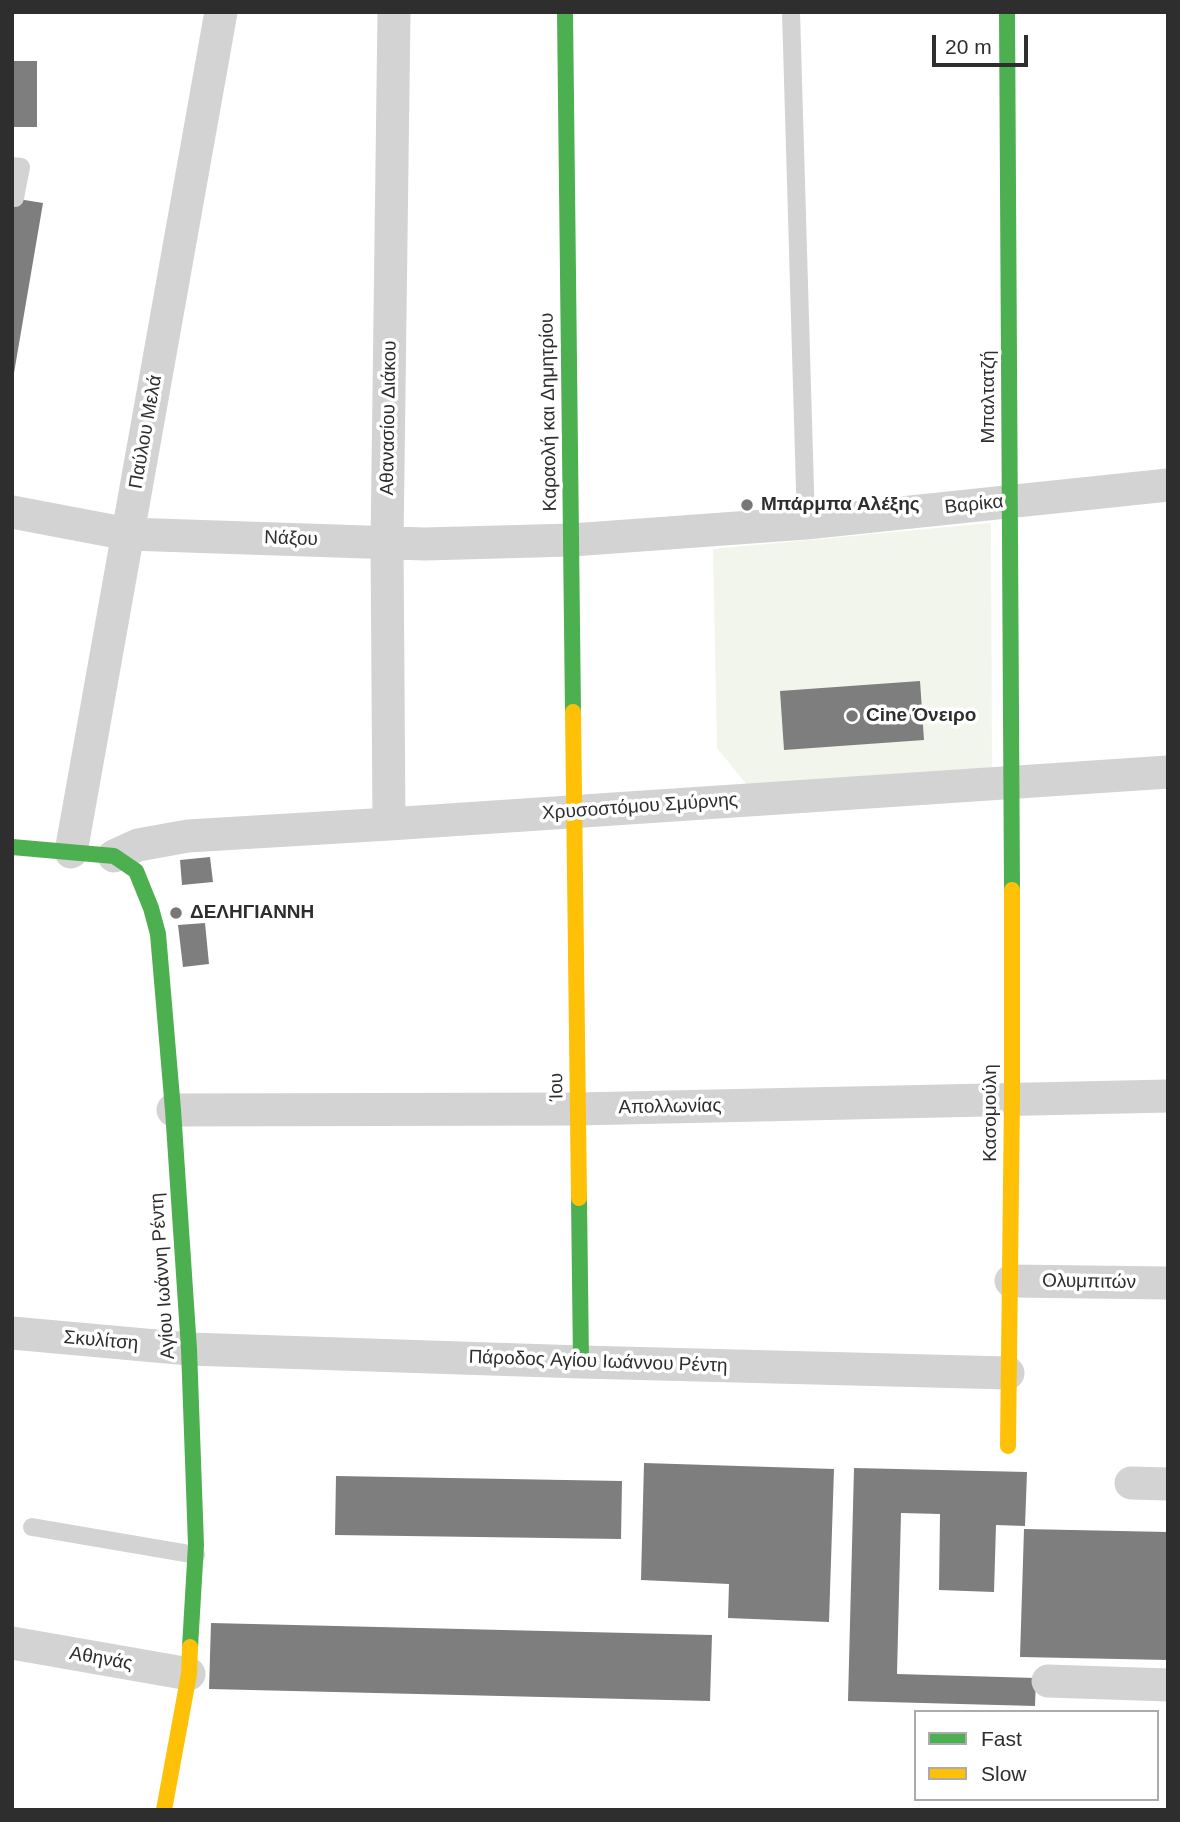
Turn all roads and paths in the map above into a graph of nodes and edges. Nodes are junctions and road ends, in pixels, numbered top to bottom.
1 (221, 12) edge
2 (394, 12) edge
3 (565, 12) edge
4 (791, 12) edge
5 (1007, 12) edge
6 (12, 166) edge
7 (16, 198) dead end
8 (1168, 485) edge
9 (1010, 501) junction
10 (12, 512) edge
11 (806, 523) junction
12 (128, 534) junction
13 (572, 540) junction
14 (387, 543) junction
15 (1168, 772) edge
16 (1012, 781) junction
17 (575, 811) junction
18 (388, 824) junction
19 (12, 847) edge
20 (71, 852) junction
21 (114, 856) junction
22 (1168, 1096) edge
23 (1012, 1098) junction
24 (578, 1109) junction
25 (173, 1110) junction
26 (1011, 1281) junction
27 (1168, 1283) edge
28 (12, 1333) edge
29 (189, 1349) junction
30 (581, 1362) junction
31 (1008, 1373) junction
32 (1008, 1446) dead end
33 (1131, 1483) dead end
34 (1168, 1483) edge
35 (32, 1527) dead end
36 (196, 1555) junction
37 (12, 1643) edge
38 (189, 1674) junction
39 (1048, 1681) dead end
40 (1168, 1685) edge
41 (164, 1810) edge

1 - 12 street, Παύλου Μελά
2 - 14 street, Αθανασίου Διάκου
3 - 13 street, Καραολή και Δημητρίου
4 - 11 lane
5 - 9 street, Μπαλτατζή
6 - 7 lane
8 - 9 street, Βαρίκα
9 - 11 street, Βαρίκα
9 - 16 street, Μπαλτατζή
10 - 12 street, Νάξου
11 - 13 street, Βαρίκα
12 - 14 street, Νάξου
12 - 20 street, Παύλου Μελά
13 - 14 street, Νάξου
13 - 17 street, Καραολή και Δημητρίου
14 - 18 street, Αθανασίου Διάκου
15 - 16 street, Χρυσοστόμου Σμύρνης
16 - 17 street, Χρυσοστόμου Σμύρνης
16 - 23 street, Κασομούλη
17 - 18 street, Χρυσοστόμου Σμύρνης
17 - 24 street, Ίου
18 - 21 street, Χρυσοστόμου Σμύρνης
19 - 20 street
20 - 21 street
21 - 25 street, Αγίου Ιωάννη Ρέντη
22 - 23 street, Απολλωνίας
23 - 24 street, Απολλωνίας
23 - 26 street, Κασομούλη
24 - 25 street, Απολλωνίας
24 - 30 street, Ίου
25 - 29 street, Αγίου Ιωάννη Ρέντη
26 - 27 street, Ολυμπιτών
26 - 31 street, Κασομούλη
28 - 29 street, Σκυλίτση
29 - 30 street, Πάροδος Αγίου Ιωάννου Ρέντη
29 - 36 street, Αγίου Ιωάννη Ρέντη
30 - 31 street, Πάροδος Αγίου Ιωάννου Ρέντη
31 - 32 street, Κασομούλη
33 - 34 street
35 - 36 lane
36 - 38 street, Αγίου Ιωάννη Ρέντη
37 - 38 street, Αθηνάς
38 - 41 street, Αγίου Ιωάννη Ρέντη
39 - 40 street

